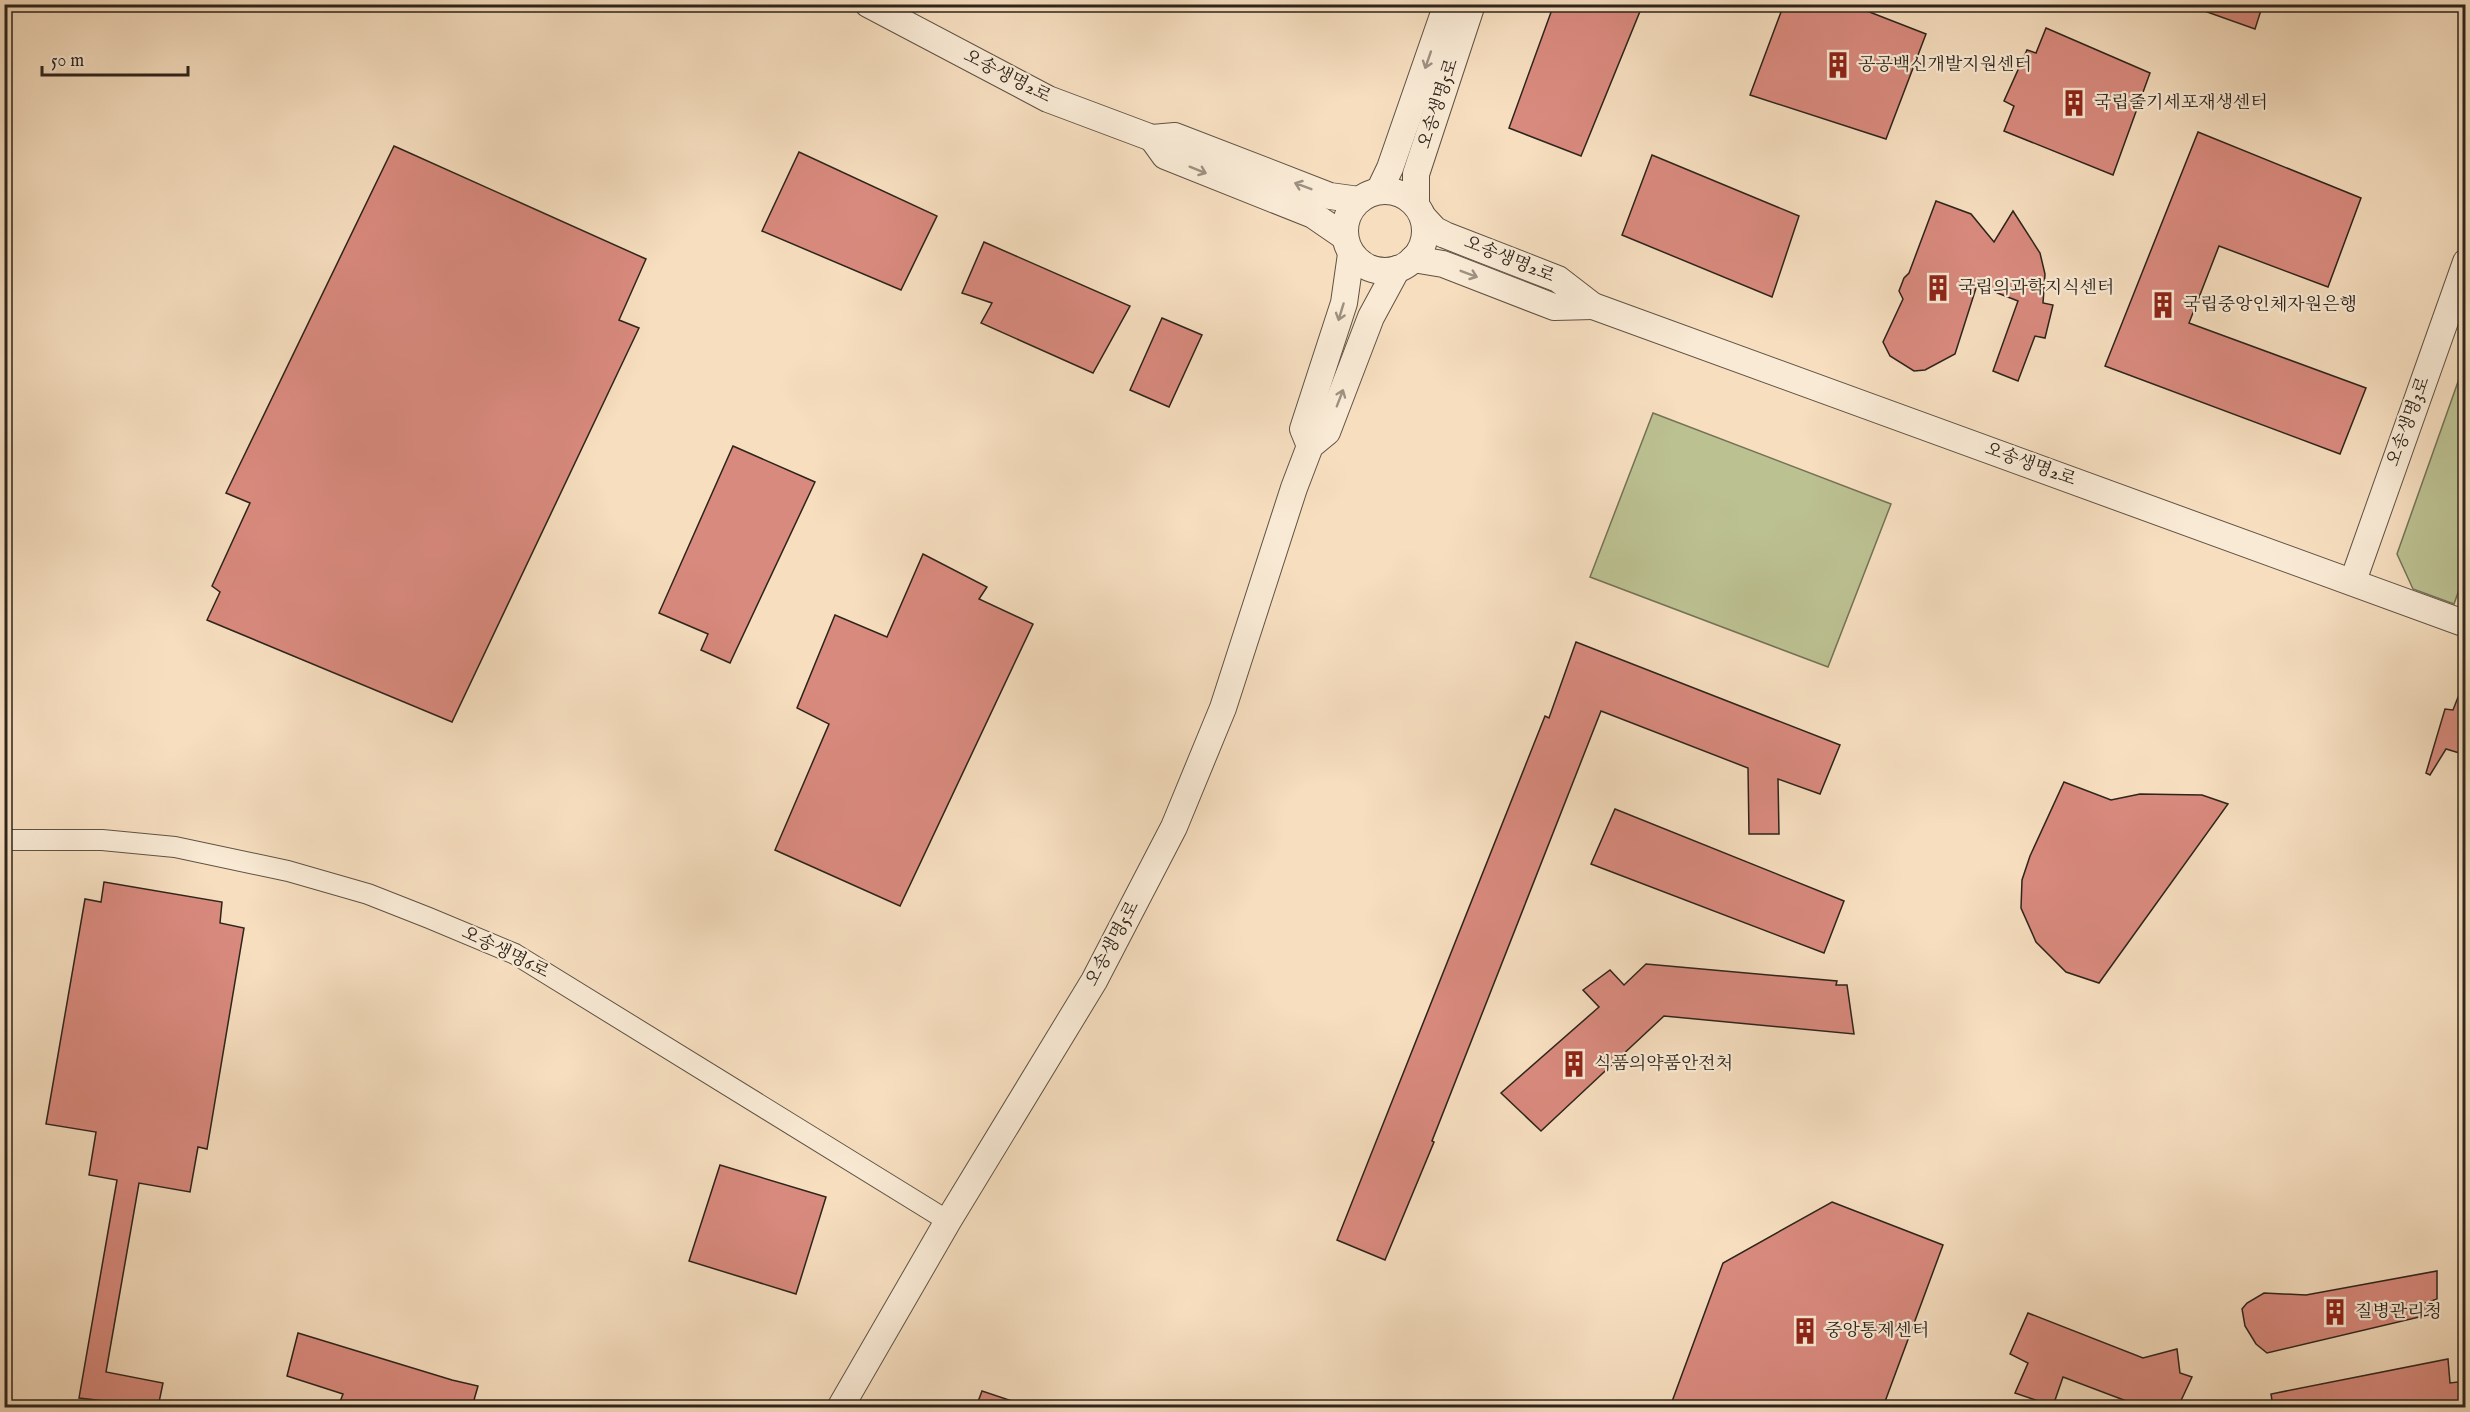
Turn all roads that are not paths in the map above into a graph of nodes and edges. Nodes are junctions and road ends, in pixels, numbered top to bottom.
1 (867, 4) edge
2 (1447, 4) edge
3 (1472, 4) edge
4 (1152, 138) junction
5 (1369, 196) junction
6 (1419, 211) junction
7 (1348, 245) junction
8 (2466, 262) edge
9 (1405, 264) junction
10 (1593, 306) junction
11 (1310, 446) junction
12 (2353, 581) junction
13 (2466, 624) edge
14 (4, 840) edge
15 (948, 1221) junction
16 (840, 1407) edge

1 - 4 street, 오송생명2로
2 -> 5 street, 오송생명5로
3 - 6 street, 오송생명5로
5 -> 4 street, 오송생명2로
4 -> 7 street, 오송생명2로
5 - 6 street
5 - 7 street
6 - 9 street
6 - 10 street, 오송생명2로
7 - 9 street
7 -> 11 street, 오송생명5로
8 - 12 street, 오송생명3로
9 -> 10 street, 오송생명2로
11 -> 9 street, 오송생명5로
10 - 12 street, 오송생명2로
11 - 15 street, 오송생명5로
12 - 13 street, 오송생명2로
14 - 15 street, 오송생명6로
15 - 16 street, 오송생명5로

